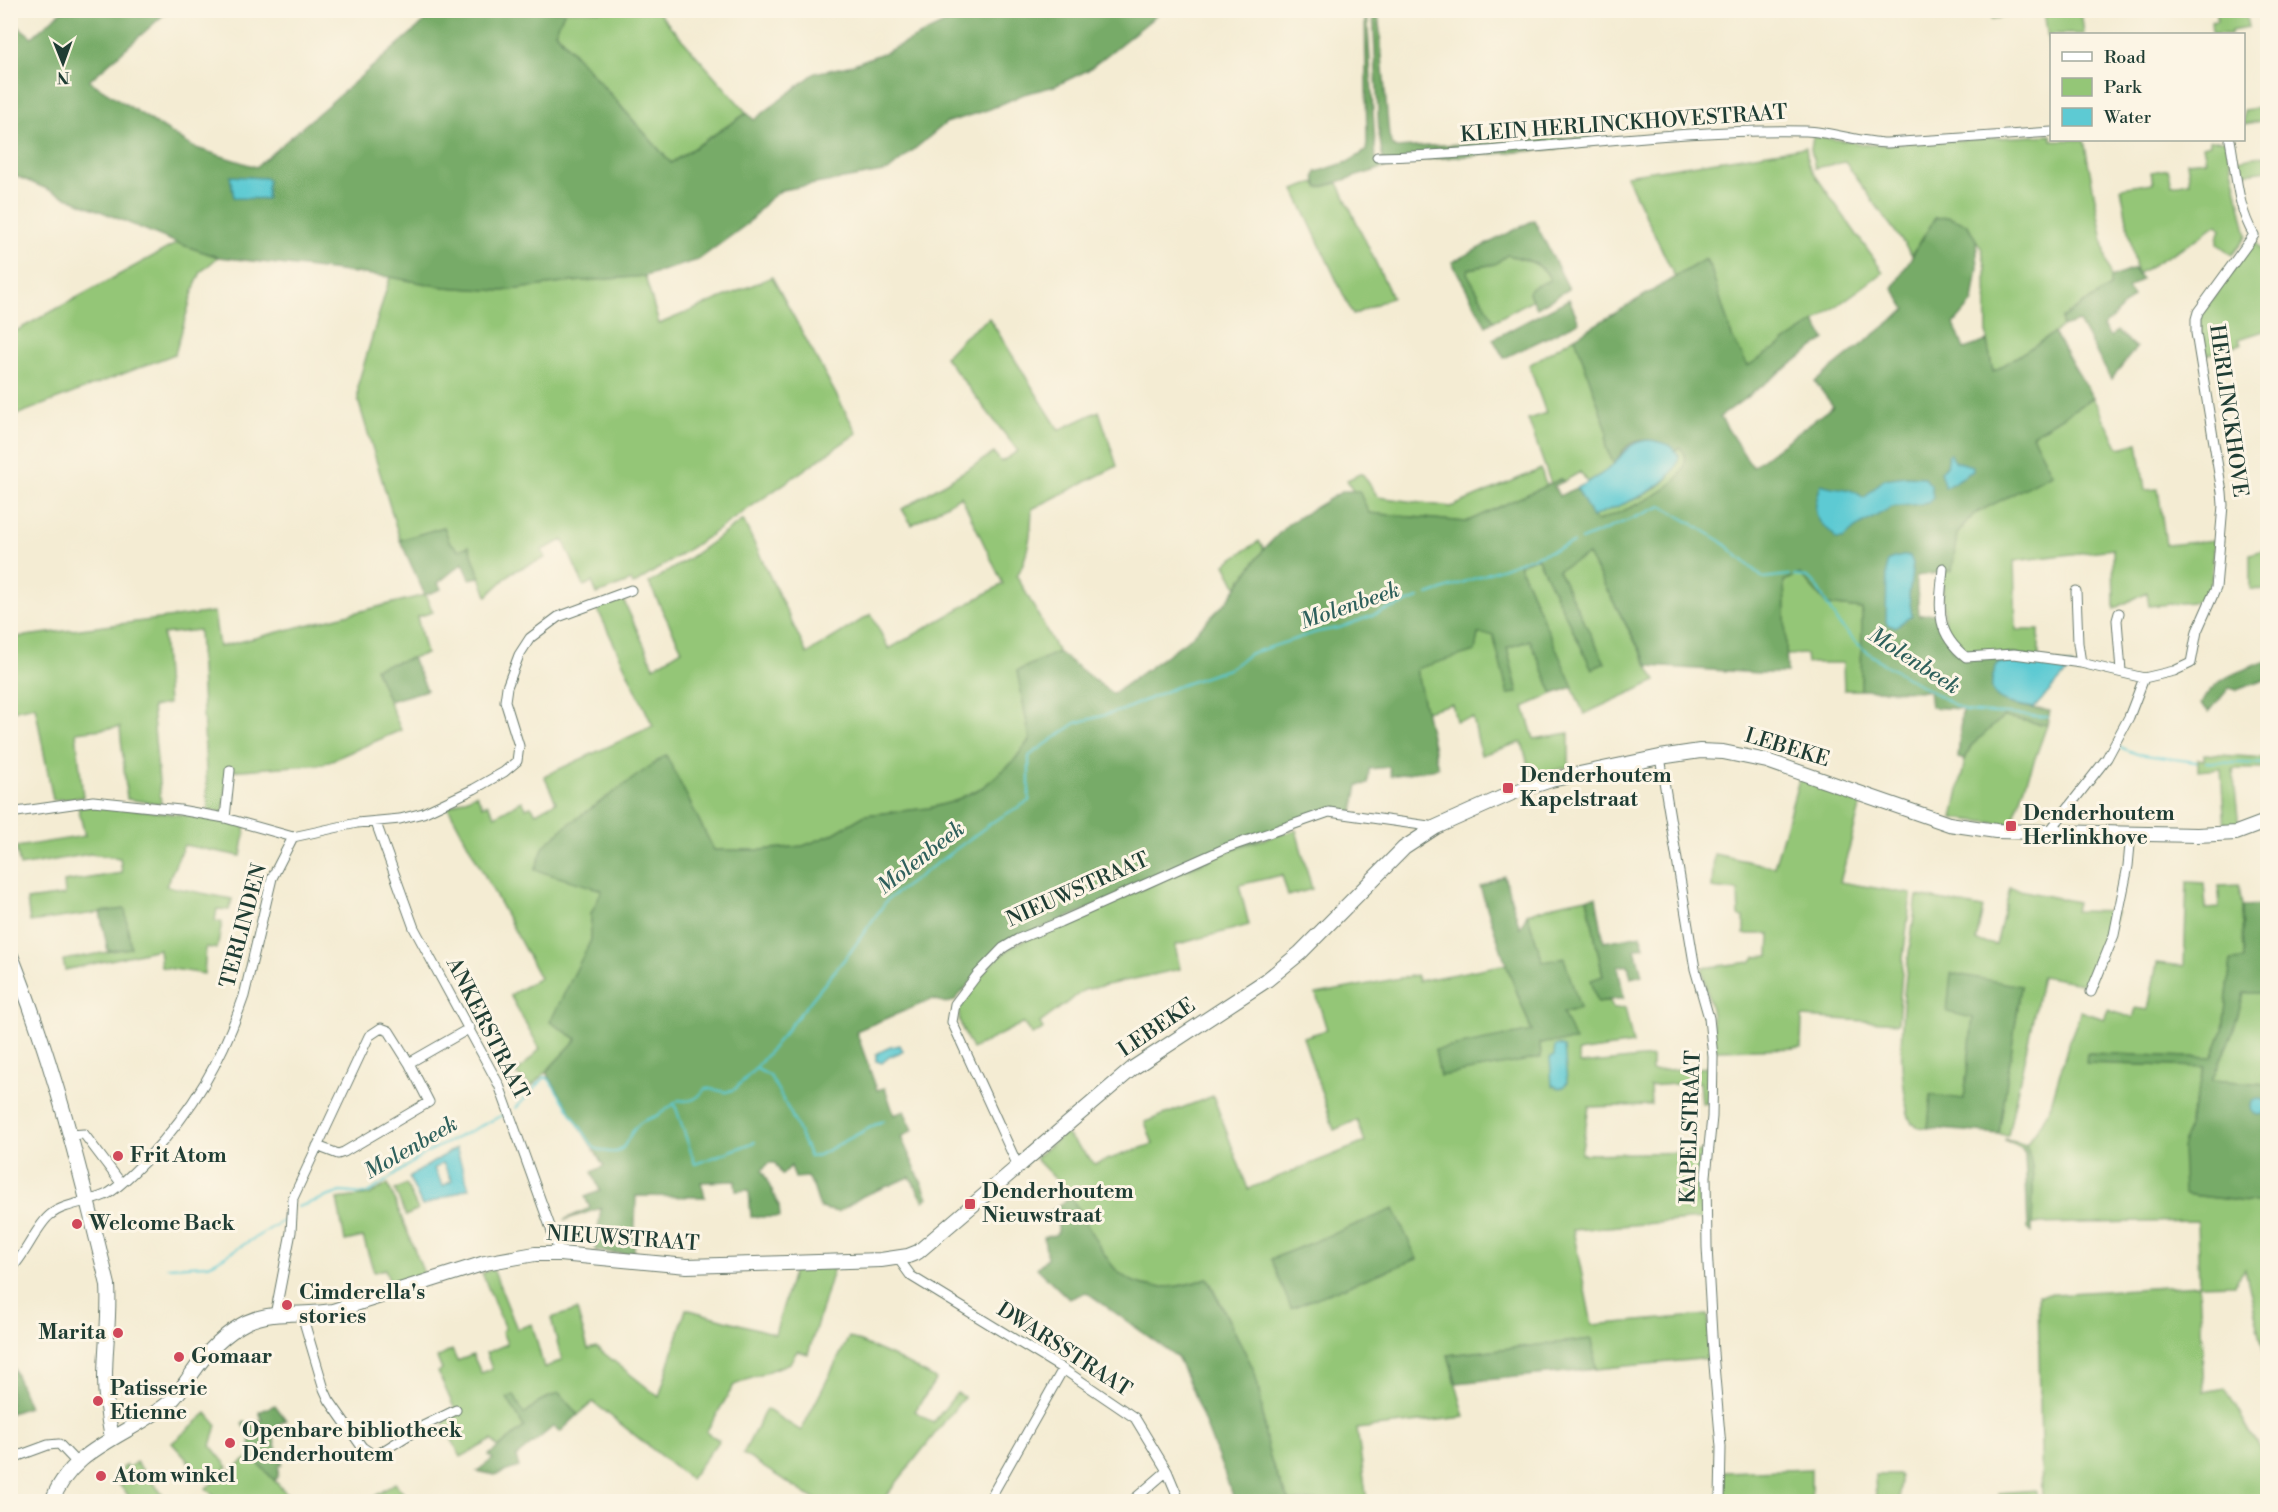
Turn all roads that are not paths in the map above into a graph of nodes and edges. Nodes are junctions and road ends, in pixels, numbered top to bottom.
1 (2050, 132) edge
2 (2230, 141) edge
3 (1377, 157) dead end
4 (1943, 568) dead end
5 (631, 590) dead end
6 (2076, 591) dead end
7 (2119, 613) dead end
8 (2081, 663) junction
9 (2121, 671) junction
10 (2144, 678) junction
11 (1660, 757) junction
12 (230, 770) dead end
13 (10, 813) edge
14 (225, 818) junction
15 (2268, 821) edge
16 (375, 823) junction
17 (1436, 827) junction
18 (2049, 832) junction
19 (2131, 834) junction
20 (293, 837) junction
21 (10, 953) edge
22 (2091, 992) dead end
23 (470, 1028) junction
24 (409, 1063) junction
25 (71, 1136) junction
26 (317, 1146) junction
27 (1018, 1166) junction
28 (121, 1183) junction
29 (87, 1200) junction
30 (560, 1254) junction
31 (898, 1258) junction
32 (10, 1270) edge
33 (276, 1315) junction
34 (302, 1315) junction
35 (1063, 1369) junction
36 (456, 1410) dead end
37 (112, 1438) junction
38 (10, 1459) edge
39 (77, 1463) junction
40 (1167, 1471) junction
41 (52, 1502) edge
42 (988, 1502) edge
43 (1131, 1502) edge
44 (1180, 1502) edge
45 (1720, 1502) edge

1 - 3 street, KLEIN HERLINCKHOVESTRAAT
2 - 10 street, HERLINCKHOVE
4 - 8 street
5 - 16 street
6 - 8 street
7 - 9 street
8 - 9 street
9 - 10 street
10 - 18 street
11 - 17 street, LEBEKE
11 - 18 street, LEBEKE
11 - 45 street, KAPELSTRAAT
12 - 14 street
13 - 14 street
14 - 20 street
15 - 19 street, LEBEKE
16 - 20 street
16 - 23 street, ANKERSTRAAT
17 - 27 street, LEBEKE
17 - 27 street, NIEUWSTRAAT
18 - 19 street, LEBEKE
19 - 22 street
20 - 28 street, TERLINDEN
21 - 25 street
23 - 24 street
23 - 30 street, ANKERSTRAAT
24 - 26 street
24 - 26 street
25 - 28 street
25 - 29 street
26 - 33 street
27 - 31 street, LEBEKE
28 - 29 street, TERLINDEN
29 - 32 street, TERLINDEN
29 - 37 street
30 - 31 street, NIEUWSTRAAT
30 - 34 street, NIEUWSTRAAT
31 - 35 street, DWARSSTRAAT
33 - 34 street, NIEUWSTRAAT
33 - 37 street, NIEUWSTRAAT
34 - 36 street
35 - 40 street, DWARSSTRAAT
35 - 42 street
37 - 39 street, NIEUWSTRAAT
38 - 39 street
39 - 41 street, NIEUWSTRAAT
40 - 43 street
40 - 44 street, DWARSSTRAAT

